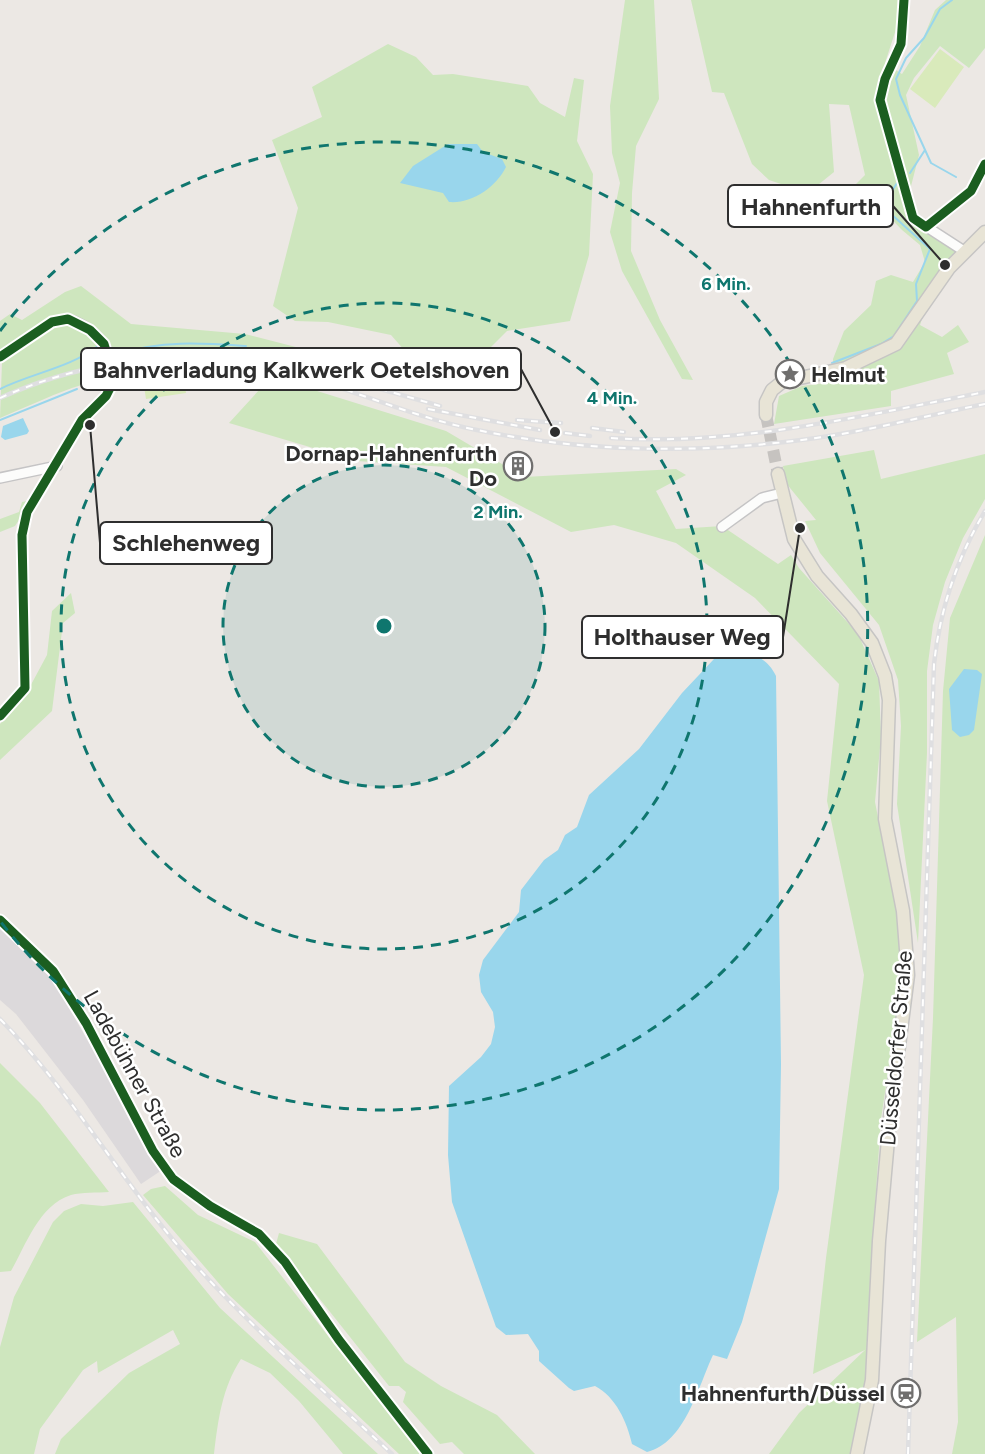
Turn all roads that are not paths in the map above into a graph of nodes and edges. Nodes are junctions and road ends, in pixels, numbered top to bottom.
1 (904, 0) edge
2 (985, 164) edge
3 (926, 227) junction
4 (985, 232) edge
5 (963, 251) junction
6 (0, 357) edge
7 (111, 360) dead end
8 (113, 375) dead end
9 (766, 415) tunnel mouth
10 (57, 466) junction
11 (778, 474) tunnel mouth
12 (0, 478) edge
13 (782, 493) junction
14 (722, 527) dead end
15 (0, 716) edge
16 (0, 920) edge
17 (428, 1454) edge
18 (857, 1454) edge

1 - 3 street
2 - 3 street
3 - 5 street
4 - 5 main road
5 - 9 main road
6 - 7 street
8 - 10 street
10 - 12 street
10 - 15 street
11 - 13 main road, Düsseldorfer Straße
13 - 14 street
13 - 18 main road, Düsseldorfer Straße
16 - 17 street, Ladebühner Straße

